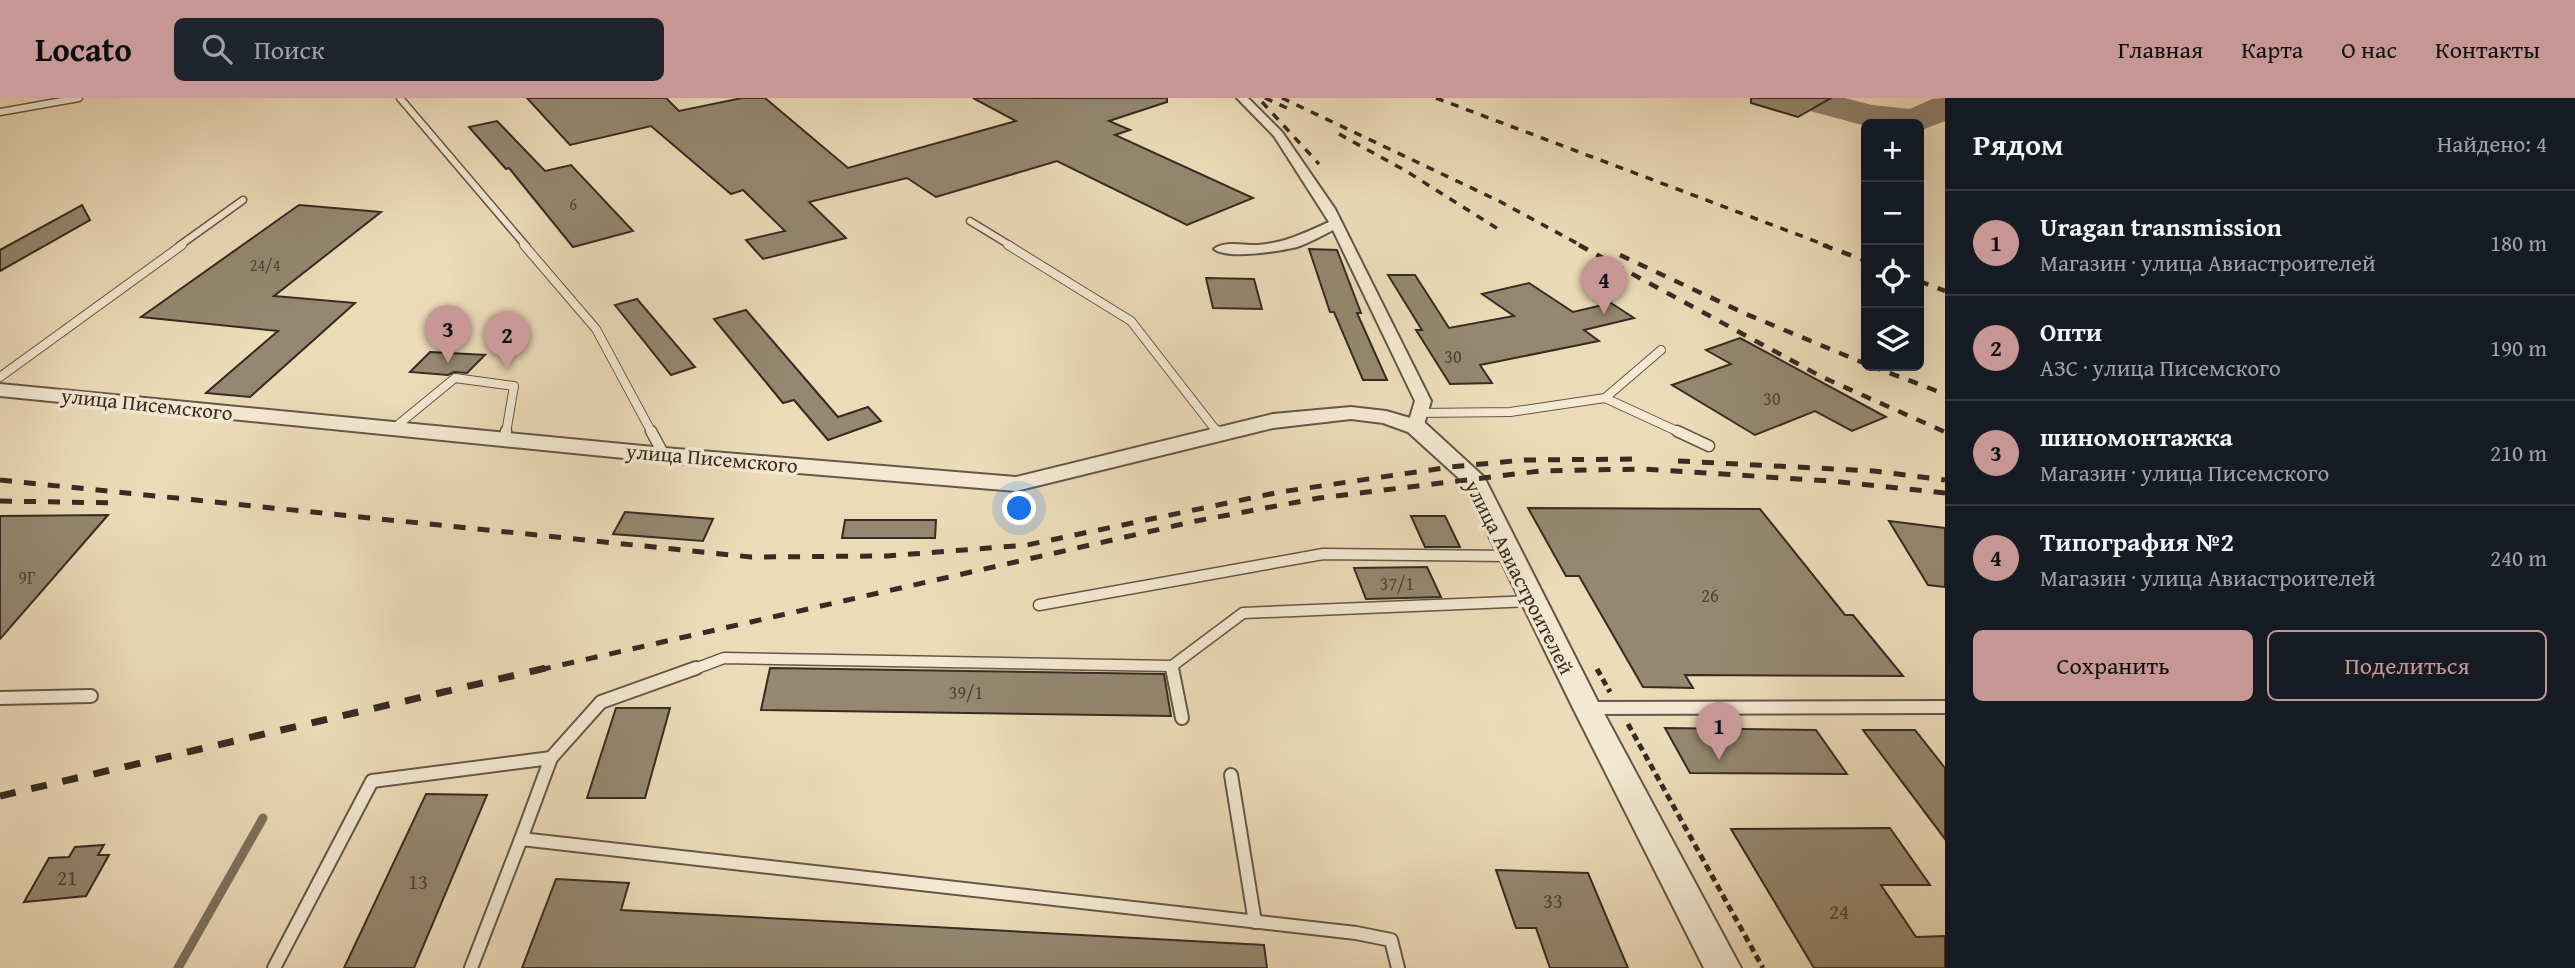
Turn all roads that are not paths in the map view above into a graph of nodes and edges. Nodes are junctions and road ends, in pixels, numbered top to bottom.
1 (79, 98) edge
2 (400, 98) edge
3 (1242, 98) edge
4 (0, 112) edge
5 (243, 200) dead end
6 (970, 221) dead end
7 (1336, 224) junction
8 (1222, 249) dead end
9 (1661, 350) dead end
10 (0, 377) edge
11 (0, 390) edge
12 (1605, 398) junction
13 (1418, 420) junction
14 (394, 428) junction
15 (1219, 434) junction
16 (505, 439) junction
17 (1709, 446) dead end
18 (664, 455) junction
19 (1513, 556) junction
20 (1533, 601) junction
21 (1039, 605) dead end
22 (1172, 666) junction
23 (92, 696) dead end
24 (0, 698) edge
25 (1944, 707) edge
26 (1587, 708) junction
27 (1182, 718) dead end
28 (551, 758) junction
29 (1231, 775) dead end
30 (521, 839) junction
31 (1255, 922) junction
32 (274, 968) edge
33 (471, 968) edge
34 (1398, 968) edge
35 (1723, 968) edge

1 - 4 lane
2 - 18 lane
3 - 7 street
5 - 10 lane
6 - 15 lane
7 - 8 street
7 - 13 street
9 - 12 lane
11 - 14 street, улица Писемского
12 - 13 lane
12 - 17 lane
13 - 15 street, улица Писемского
13 - 19 street, улица Авиастроителей
14 - 16 street, улица Писемского
14 - 16 lane
15 - 18 street, улица Писемского
16 - 18 street, улица Писемского
19 - 20 street, улица Авиастроителей
19 - 21 lane
20 - 22 lane
20 - 26 street, улица Авиастроителей
22 - 27 lane
22 - 28 lane
23 - 24 lane
25 - 26 lane
26 - 35 street, улица Авиастроителей
28 - 30 lane
28 - 32 lane
29 - 31 lane
30 - 31 lane
30 - 33 lane
31 - 34 lane

